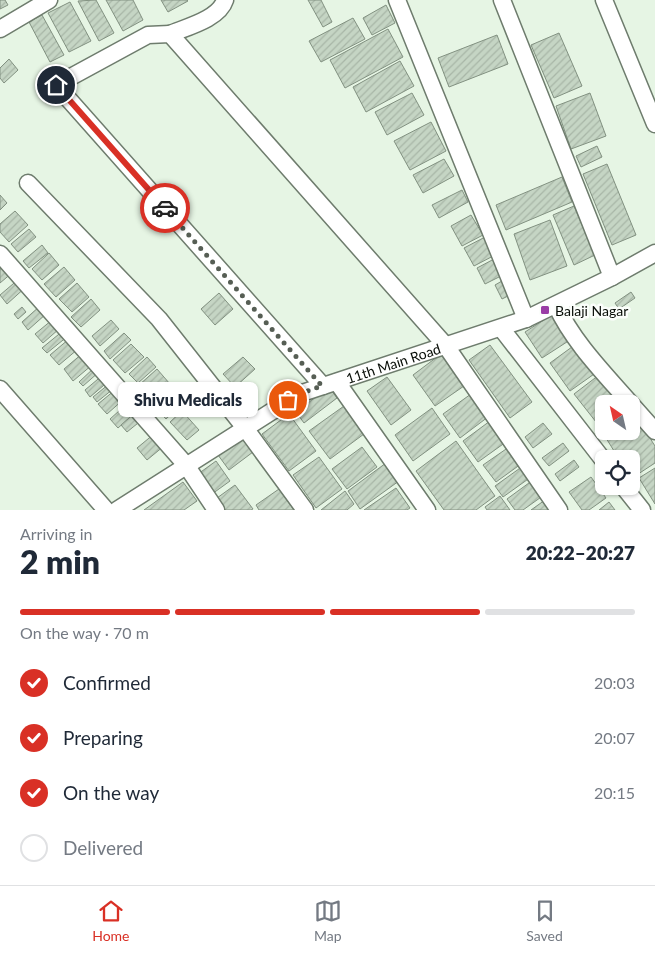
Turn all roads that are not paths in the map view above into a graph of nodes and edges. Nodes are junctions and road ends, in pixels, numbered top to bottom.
1 (48, 0) edge
2 (225, 0) edge
3 (397, 0) edge
4 (502, 0) edge
5 (604, 0) edge
6 (0, 29) edge
7 (170, 34) junction
8 (655, 124) edge
9 (28, 183) dead end
10 (0, 254) edge
11 (652, 259) edge
12 (612, 276) junction
13 (556, 305) junction
14 (526, 319) junction
15 (501, 328) junction
16 (446, 346) junction
17 (330, 384) junction
18 (0, 389) edge
19 (623, 395) edge
20 (640, 414) edge
21 (245, 428) junction
22 (655, 432) edge
23 (595, 450) edge
24 (186, 464) junction
25 (630, 495) edge
26 (106, 510) edge
27 (117, 510) edge
28 (216, 510) edge
29 (305, 510) edge
30 (427, 510) edge
31 (559, 510) edge
32 (642, 510) edge

1 - 6 street
2 - 7 street
3 - 14 street
4 - 12 street
5 - 8 street
7 - 16 street
7 - 17 street
9 - 21 street
10 - 24 street
11 - 12 street, 11th Main Road
12 - 13 street, 11th Main Road
13 - 14 street, 11th Main Road
13 - 19 street
14 - 15 street, 11th Main Road
15 - 16 street, 11th Main Road
15 - 23 street
16 - 17 street, 11th Main Road
16 - 31 street
17 - 21 street, 11th Main Road
17 - 30 street
18 - 26 street
20 - 22 street
21 - 24 street, 11th Main Road
21 - 29 street
24 - 27 street, 11th Main Road
24 - 28 street
25 - 32 street

